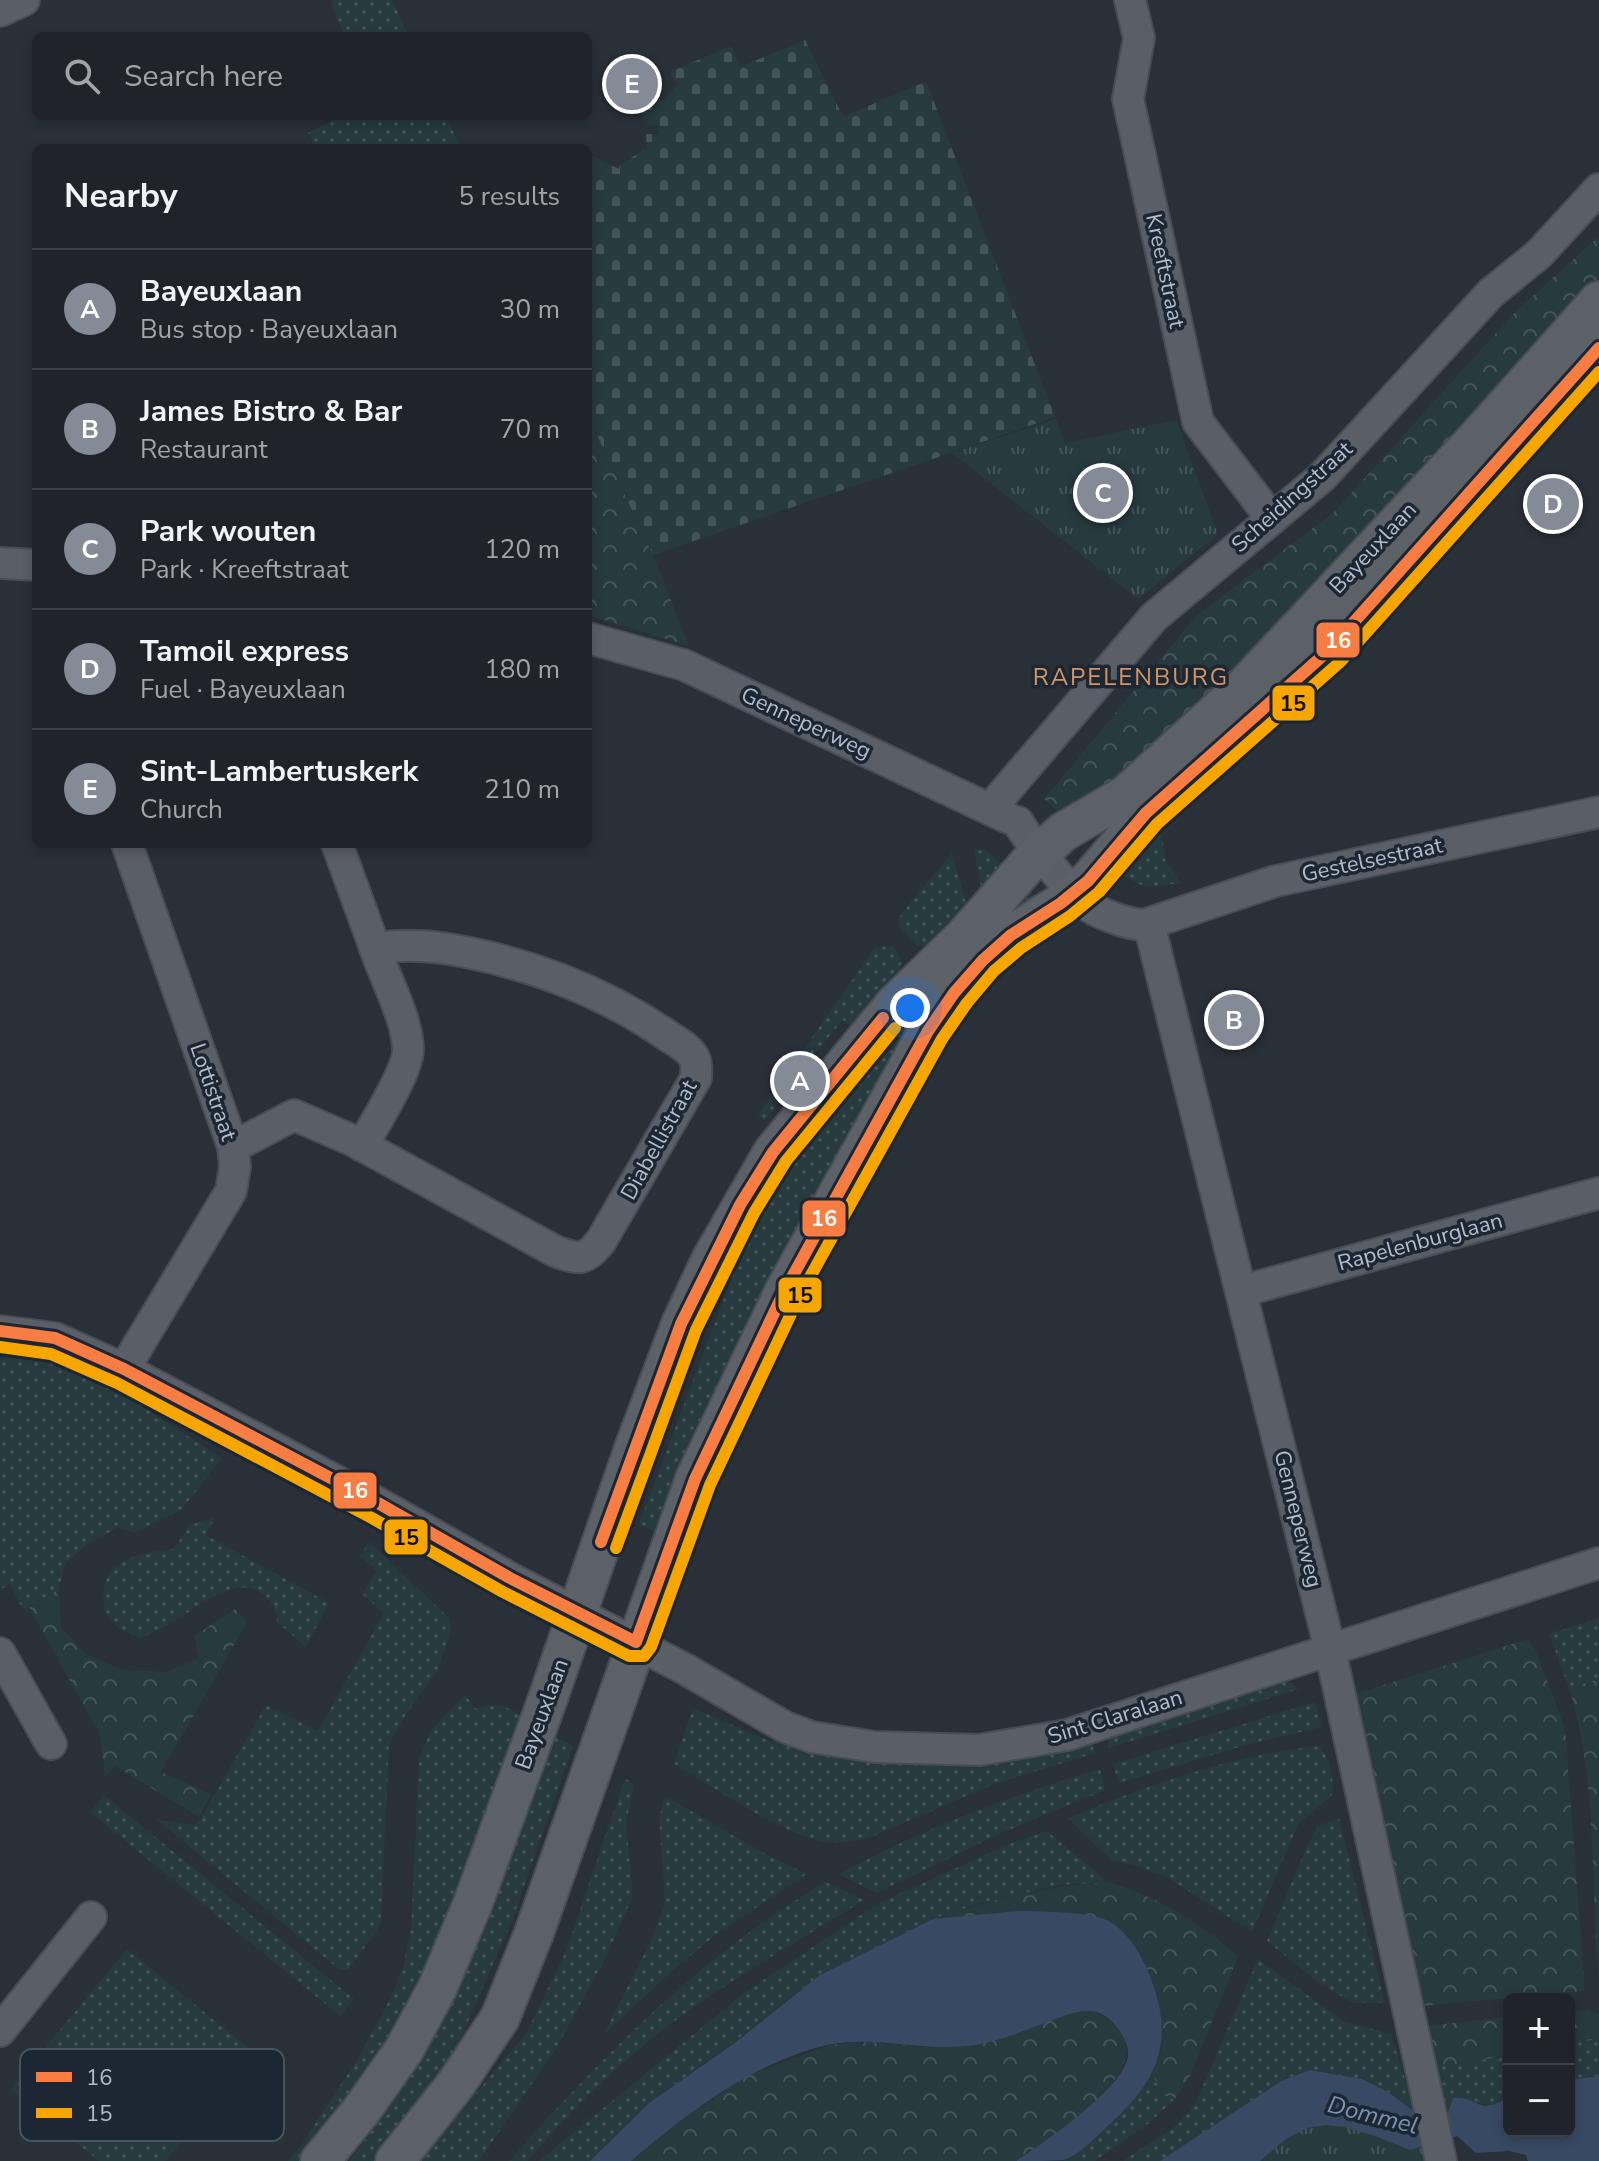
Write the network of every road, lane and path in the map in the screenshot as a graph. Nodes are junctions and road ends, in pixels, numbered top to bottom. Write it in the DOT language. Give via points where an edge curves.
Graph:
graph roads {
  1 [pos="24,0"];
  2 [pos="1130,0"];
  3 [pos="0,11"];
  4 [pos="1599,189"];
  5 [pos="1599,301"];
  6 [pos="1599,348"];
  7 [pos="1272,519"];
  8 [pos="0,563"];
  9 [pos="32,565"];
  10 [pos="592,639"];
  11 [pos="990,809"];
  12 [pos="1599,812"];
  13 [pos="1047,847"];
  14 [pos="128,848"];
  15 [pos="338,848"];
  16 [pos="1081,886"];
  17 [pos="1149,924"];
  18 [pos="375,948"];
  19 [pos="230,1139"];
  20 [pos="362,1146"];
  21 [pos="1599,1193"];
  22 [pos="1242,1291"];
  23 [pos="0,1331"];
  24 [pos="124,1369"];
  25 [pos="1599,1563"];
  26 [pos="576,1614"];
  27 [pos="636,1642"];
  28 [pos="1330,1649"];
  29 [pos="0,1653"];
  30 [pos="51,1744"];
  31 [pos="91,1917"];
  32 [pos="0,2031"];
  33 [pos="320,2161"];
  34 [pos="395,2161"];
  35 [pos="1441,2161"];
  1 -- 3 [label="street"];
  2 -- 7 [label="street, Kreeftstraat" via="1139,38 1128,99 1198,422"];
  4 -- 7 [label="street, Scheidingstraat" via="1539,254 1491,293 1322,477"];
  5 -- 13 [label="main road, Bayeuxlaan" via="1244,687 1126,795"];
  6 -- 16 [label="main road, Bayeuxlaan" via="1328,651 1146,813"];
  7 -- 11 [label="street, Scheidingstraat" via="1154,617"];
  8 -- 9 [label="street"];
  10 -- 11 [label="street, Genneperweg" via="684,665"];
  11 -- 13 [label="street, Genneperweg" via="1040,828"];
  12 -- 17 [label="street, Gestelsestraat" via="1276,881"];
  13 -- 16 [label="street, Genneperweg"];
  13 -- 26 [label="main road, Bayeuxlaan" via="894,1005 773,1152 740,1205 681,1324"];
  14 -- 19 [label="street, Lottistraat"];
  15 -- 18 [label="street"];
  16 -- 17 [label="street, Genneperweg" via="1088,907 1131,924"];
  16 -- 27 [label="main road, Bayeuxlaan" via="990,953 928,1031 779,1303 695,1479"];
  17 -- 22 [label="street, Genneperweg"];
  18 -- 20 [label="street" via="408,1052"];
  18 -- 20 [label="street, Diabellistraat" via="442,948 523,966 606,997 686,1048 696,1061 696,1078 590,1255 575,1258 555,1251"];
  19 -- 20 [label="street, Diabellistraat" via="294,1115"];
  19 -- 24 [label="street, Lottistraat" via="235,1167 231,1191"];
  21 -- 22 [label="street, Rapelenburglaan"];
  22 -- 28 [label="street, Genneperweg"];
  23 -- 24 [label="street, Sint Claralaan" via="55,1338"];
  24 -- 26 [label="street, Sint Claralaan" via="244,1446 378,1503"];
  25 -- 28 [label="street, Sint Claralaan"];
  26 -- 27 [label="street, Sint Claralaan"];
  26 -- 33 [label="main road, Bayeuxlaan" via="437,1989 404,2050"];
  27 -- 28 [label="street, Sint Claralaan" via="758,1713 812,1737 875,1747 979,1750 1067,1735"];
  27 -- 34 [label="main road, Bayeuxlaan" via="500,2018"];
  28 -- 35 [label="street, Genneperweg"];
  29 -- 30 [label="street"];
  31 -- 32 [label="street"];
}
